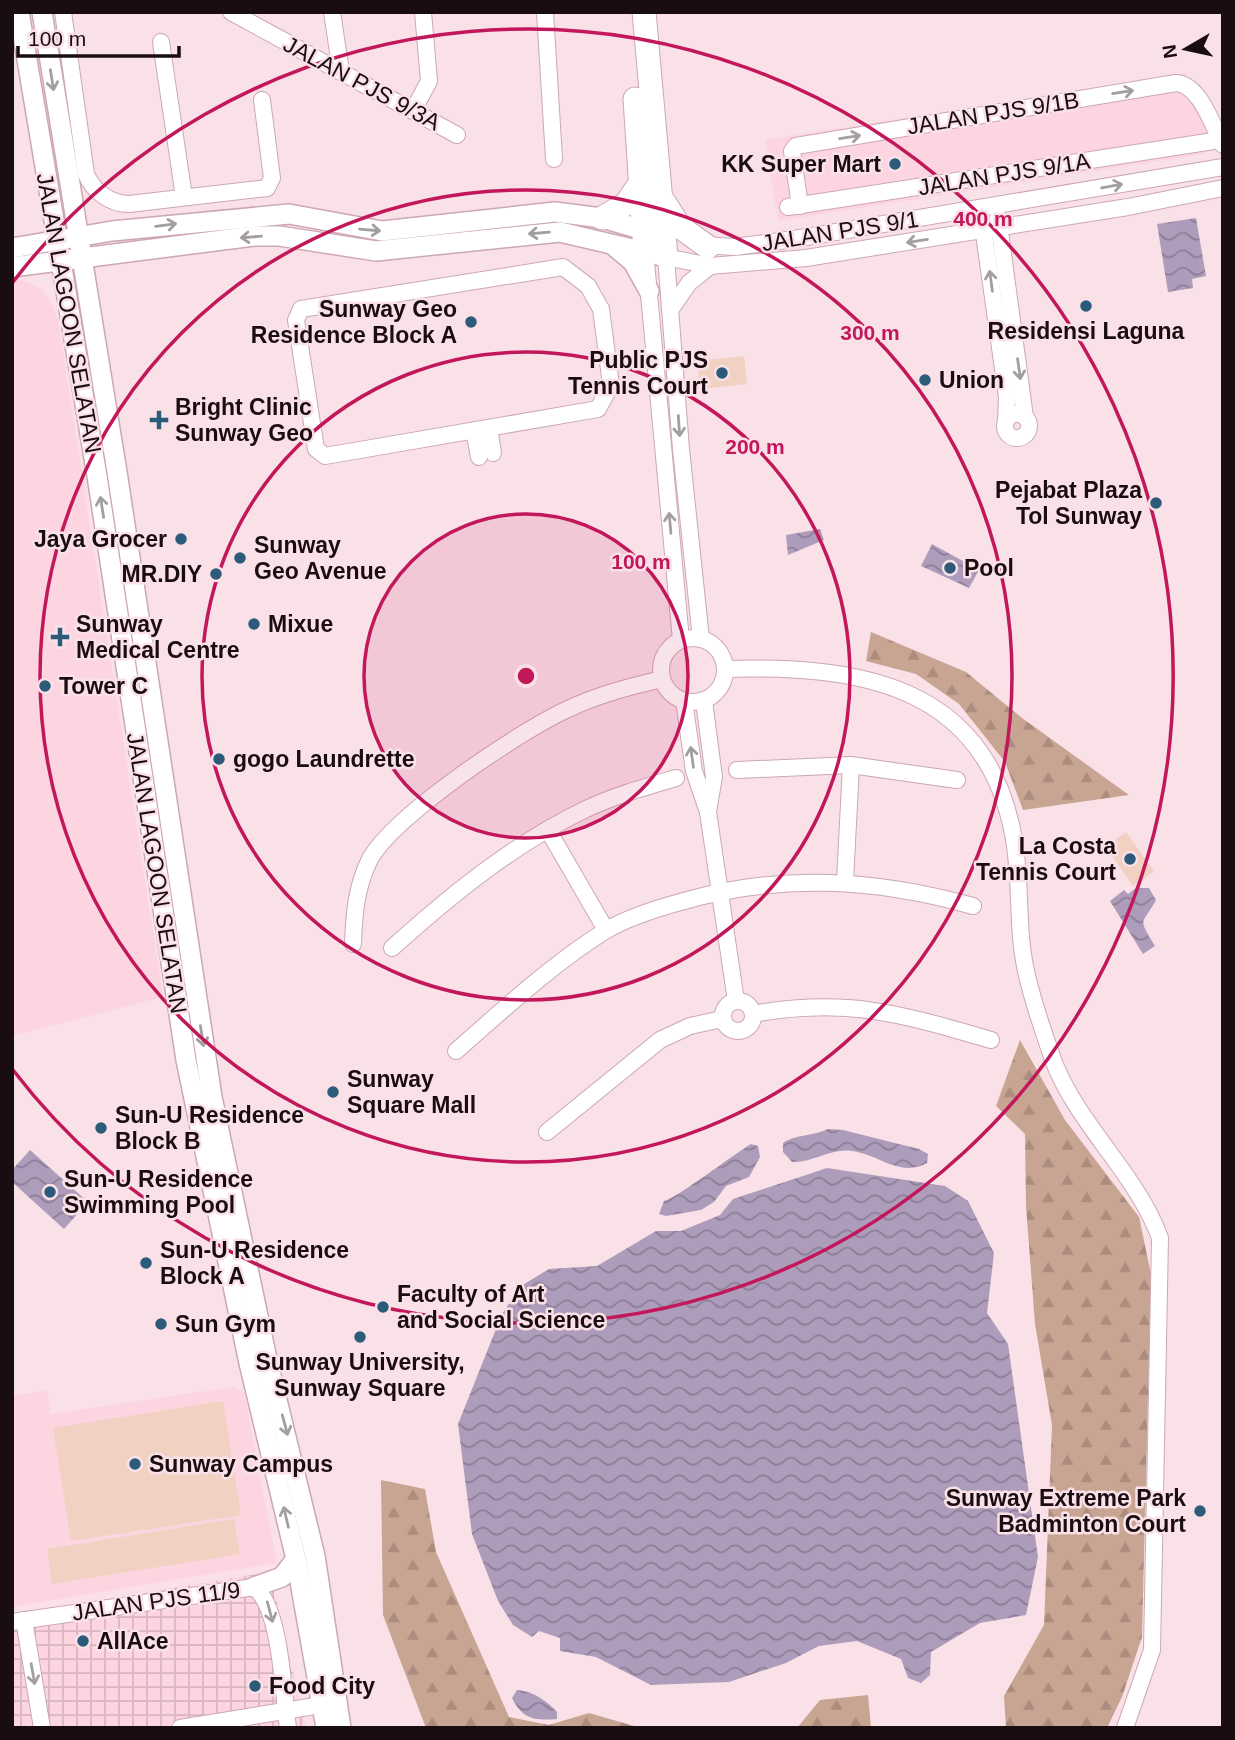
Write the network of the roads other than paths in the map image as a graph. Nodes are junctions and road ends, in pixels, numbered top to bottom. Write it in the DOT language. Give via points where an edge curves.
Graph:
graph roads {
  1 [pos="19,12"];
  2 [pos="42,12"];
  3 [pos="63,12"];
  4 [pos="331,12"];
  5 [pos="423,12"];
  6 [pos="545,12"];
  7 [pos="628,12"];
  8 [pos="644,12"];
  9 [pos="238,14"];
  10 [pos="160,42"];
  11 [pos="341,72"];
  12 [pos="262,100"];
  13 [pos="413,111"];
  14 [pos="457,135"];
  15 [pos="1222,143"];
  16 [pos="554,159"];
  17 [pos="1069,164"];
  18 [pos="1223,167"];
  19 [pos="641,182"];
  20 [pos="1223,188"];
  21 [pos="70,191"];
  22 [pos="1074,193"];
  23 [pos="661,196"];
  24 [pos="184,197"];
  25 [pos="49,201"];
  26 [pos="989,206"];
  27 [pos="794,207"];
  28 [pos="602,218"];
  29 [pos="992,229"];
  30 [pos="112,231"];
  31 [pos="78,236"];
  32 [pos="607,241"];
  33 [pos="655,243"];
  34 [pos="57,251"];
  35 [pos="122,252"];
  36 [pos="81,256"];
  37 [pos="18,257"];
  38 [pos="709,257"];
  39 [pos="649,291"];
  40 [pos="87,292"];
  41 [pos="65,296"];
  42 [pos="671,309"];
  43 [pos="481,429"];
  44 [pos="486,455"];
  45 [pos="701,639"];
  46 [pos="681,640"];
  47 [pos="725,669"];
  48 [pos="662,679"];
  49 [pos="684,701"];
  50 [pos="704,701"];
  51 [pos="851,765"];
  52 [pos="737,770"];
  53 [pos="676,778"];
  54 [pos="957,780"];
  55 [pos="708,812"];
  56 [pos="548,830"];
  57 [pos="845,881"];
  58 [pos="720,891"];
  59 [pos="972,906"];
  60 [pos="606,930"];
  61 [pos="353,944"];
  62 [pos="391,948"];
  63 [pos="736,1000"];
  64 [pos="753,1014"];
  65 [pos="722,1019"];
  66 [pos="991,1040"];
  67 [pos="456,1051"];
  68 [pos="547,1132"];
  69 [pos="258,1361"];
  70 [pos="296,1559"];
  71 [pos="254,1587"];
  72 [pos="18,1621"];
  73 [pos="330,1703"];
  74 [pos="285,1710"];
  75 [pos="42,1728"];
  76 [pos="180,1728"];
  77 [pos="288,1728"];
  78 [pos="326,1728"];
  79 [pos="341,1728"];
  80 [pos="1125,1728"];
  1 -- 25 [label="main road, JALAN LAGOON SELATAN"];
  2 -- 21 [label="main road, JALAN LAGOON SELATAN, one-way"];
  3 -- 24 [label="street" via="90,183 120,204"];
  4 -- 11 [label="street"];
  5 -- 13 [label="street" via="429,80"];
  6 -- 16 [label="street"];
  7 -- 19 [label="highway"];
  8 -- 23 [label="highway"];
  9 -- 11 [label="street, JALAN PJS 9/3A"];
  10 -- 24 [label="street"];
  11 -- 13 [label="street, JALAN PJS 9/3A"];
  12 -- 24 [label="street" via="271,184 261,190"];
  13 -- 14 [label="street, JALAN PJS 9/3A"];
  15 -- 17 [label="street, JALAN PJS 9/1A"];
  27 -- 15 [label="street, JALAN PJS 9/1B, one-way" via="792,151 796,146 1163,85 1183,83 1191,88"];
  17 -- 22 [label="street"];
  17 -- 27 [label="street, JALAN PJS 9/1A"];
  22 -- 18 [label="street, JALAN PJS 9/1, one-way"];
  19 -- 28 [label="highway" via="626,204"];
  19 -- 33 [label="highway"];
  20 -- 29 [label="street, JALAN PJS 9/1"];
  21 -- 30 [label="main road" via="81,209"];
  21 -- 31 [label="main road, JALAN LAGOON SELATAN"];
  22 -- 26 [label="street, JALAN PJS 9/1"];
  23 -- 33 [label="highway"];
  23 -- 38 [label="highway" via="680,227"];
  25 -- 34 [label="main road, JALAN LAGOON SELATAN"];
  25 -- 37 [label="main road" via="38,233"];
  26 -- 29 [label="street"];
  26 -- 38 [label="street, JALAN PJS 9/1" via="759,244"];
  30 -- 28 [label="main road, one-way" via="289,214 382,231 555,212"];
  28 -- 33 [label="main road"];
  29 -- 29 [label="street, one-way" via="1026,417 1014,414 1006,421"];
  29 -- 38 [label="street, JALAN PJS 9/1, one-way" via="806,258"];
  30 -- 31 [label="main road"];
  31 -- 34 [label="main road"];
  31 -- 36 [label="main road, JALAN LAGOON SELATAN"];
  32 -- 33 [label="main road"];
  32 -- 35 [label="main road, one-way" via="545,232 369,251 254,236"];
  32 -- 39 [label="main road" via="633,262"];
  33 -- 38 [label="street, JALAN PJS 9/1"];
  33 -- 39 [label="street"];
  33 -- 42 [label="street"];
  34 -- 36 [label="main road"];
  34 -- 37 [label="main road"];
  34 -- 41 [label="main road, JALAN LAGOON SELATAN"];
  35 -- 36 [label="main road"];
  35 -- 40 [label="main road" via="99,271"];
  36 -- 40 [label="main road, JALAN LAGOON SELATAN"];
  37 -- 41 [label="main road" via="49,273"];
  38 -- 42 [label="street"];
  46 -- 39 [label="street, one-way"];
  40 -- 69 [label="main road, JALAN LAGOON SELATAN, one-way" via="210,1085"];
  69 -- 41 [label="main road, JALAN LAGOON SELATAN, one-way" via="186,1060 103,513"];
  42 -- 45 [label="street, one-way"];
  43 -- 43 [label="street" via="325,456 316,449 296,320 301,309 563,267 588,286 601,309 611,385 598,409"];
  43 -- 44 [label="street"];
  45 -- 46 [label="street"];
  45 -- 47 [label="street" via="715,647"];
  46 -- 48 [label="street" via="666,652"];
  47 -- 50 [label="street" via="719,688"];
  47 -- 80 [label="street" via="760,668 872,680 915,695 950,718 976,743 1001,790 1014,835 1026,971 1053,1060 1092,1132 1150,1209 1160,1238 1152,1650"];
  48 -- 49 [label="street" via="670,693"];
  48 -- 61 [label="street" via="606,693 565,710 527,730 428,801 369,861 354,906"];
  49 -- 50 [label="street"];
  55 -- 49 [label="street, one-way" via="694,771"];
  50 -- 55 [label="street" via="714,777"];
  51 -- 52 [label="street"];
  51 -- 54 [label="street"];
  51 -- 57 [label="street"];
  53 -- 56 [label="street" via="585,809"];
  55 -- 58 [label="street"];
  56 -- 60 [label="street"];
  56 -- 62 [label="street" via="460,888"];
  57 -- 58 [label="street" via="774,882"];
  57 -- 59 [label="street" via="931,894"];
  58 -- 60 [label="street" via="661,907"];
  58 -- 63 [label="street"];
  60 -- 67 [label="street" via="527,988"];
  63 -- 64 [label="street" via="748,1004"];
  63 -- 65 [label="street" via="727,1005"];
  64 -- 65 [label="street" via="750,1025 741,1031 730,1029"];
  64 -- 66 [label="street" via="799,1006 848,1006 911,1016"];
  65 -- 68 [label="street" via="690,1026 660,1040"];
  70 -- 69 [label="main road, JALAN LAGOON SELATAN, one-way"];
  69 -- 73 [label="main road, JALAN LAGOON SELATAN, one-way" via="315,1556"];
  70 -- 71 [label="main road" via="282,1577"];
  70 -- 73 [label="main road, JALAN LAGOON SELATAN"];
  71 -- 72 [label="street, JALAN PJS 11/9"];
  71 -- 74 [label="street, JALAN PJS 11/9, one-way" via="270,1610"];
  72 -- 75 [label="street, one-way"];
  73 -- 74 [label="street"];
  73 -- 78 [label="main road, JALAN LAGOON SELATAN"];
  73 -- 79 [label="main road, JALAN LAGOON SELATAN"];
  74 -- 76 [label="street"];
  74 -- 77 [label="street, JALAN PJS 11/9"];
}
